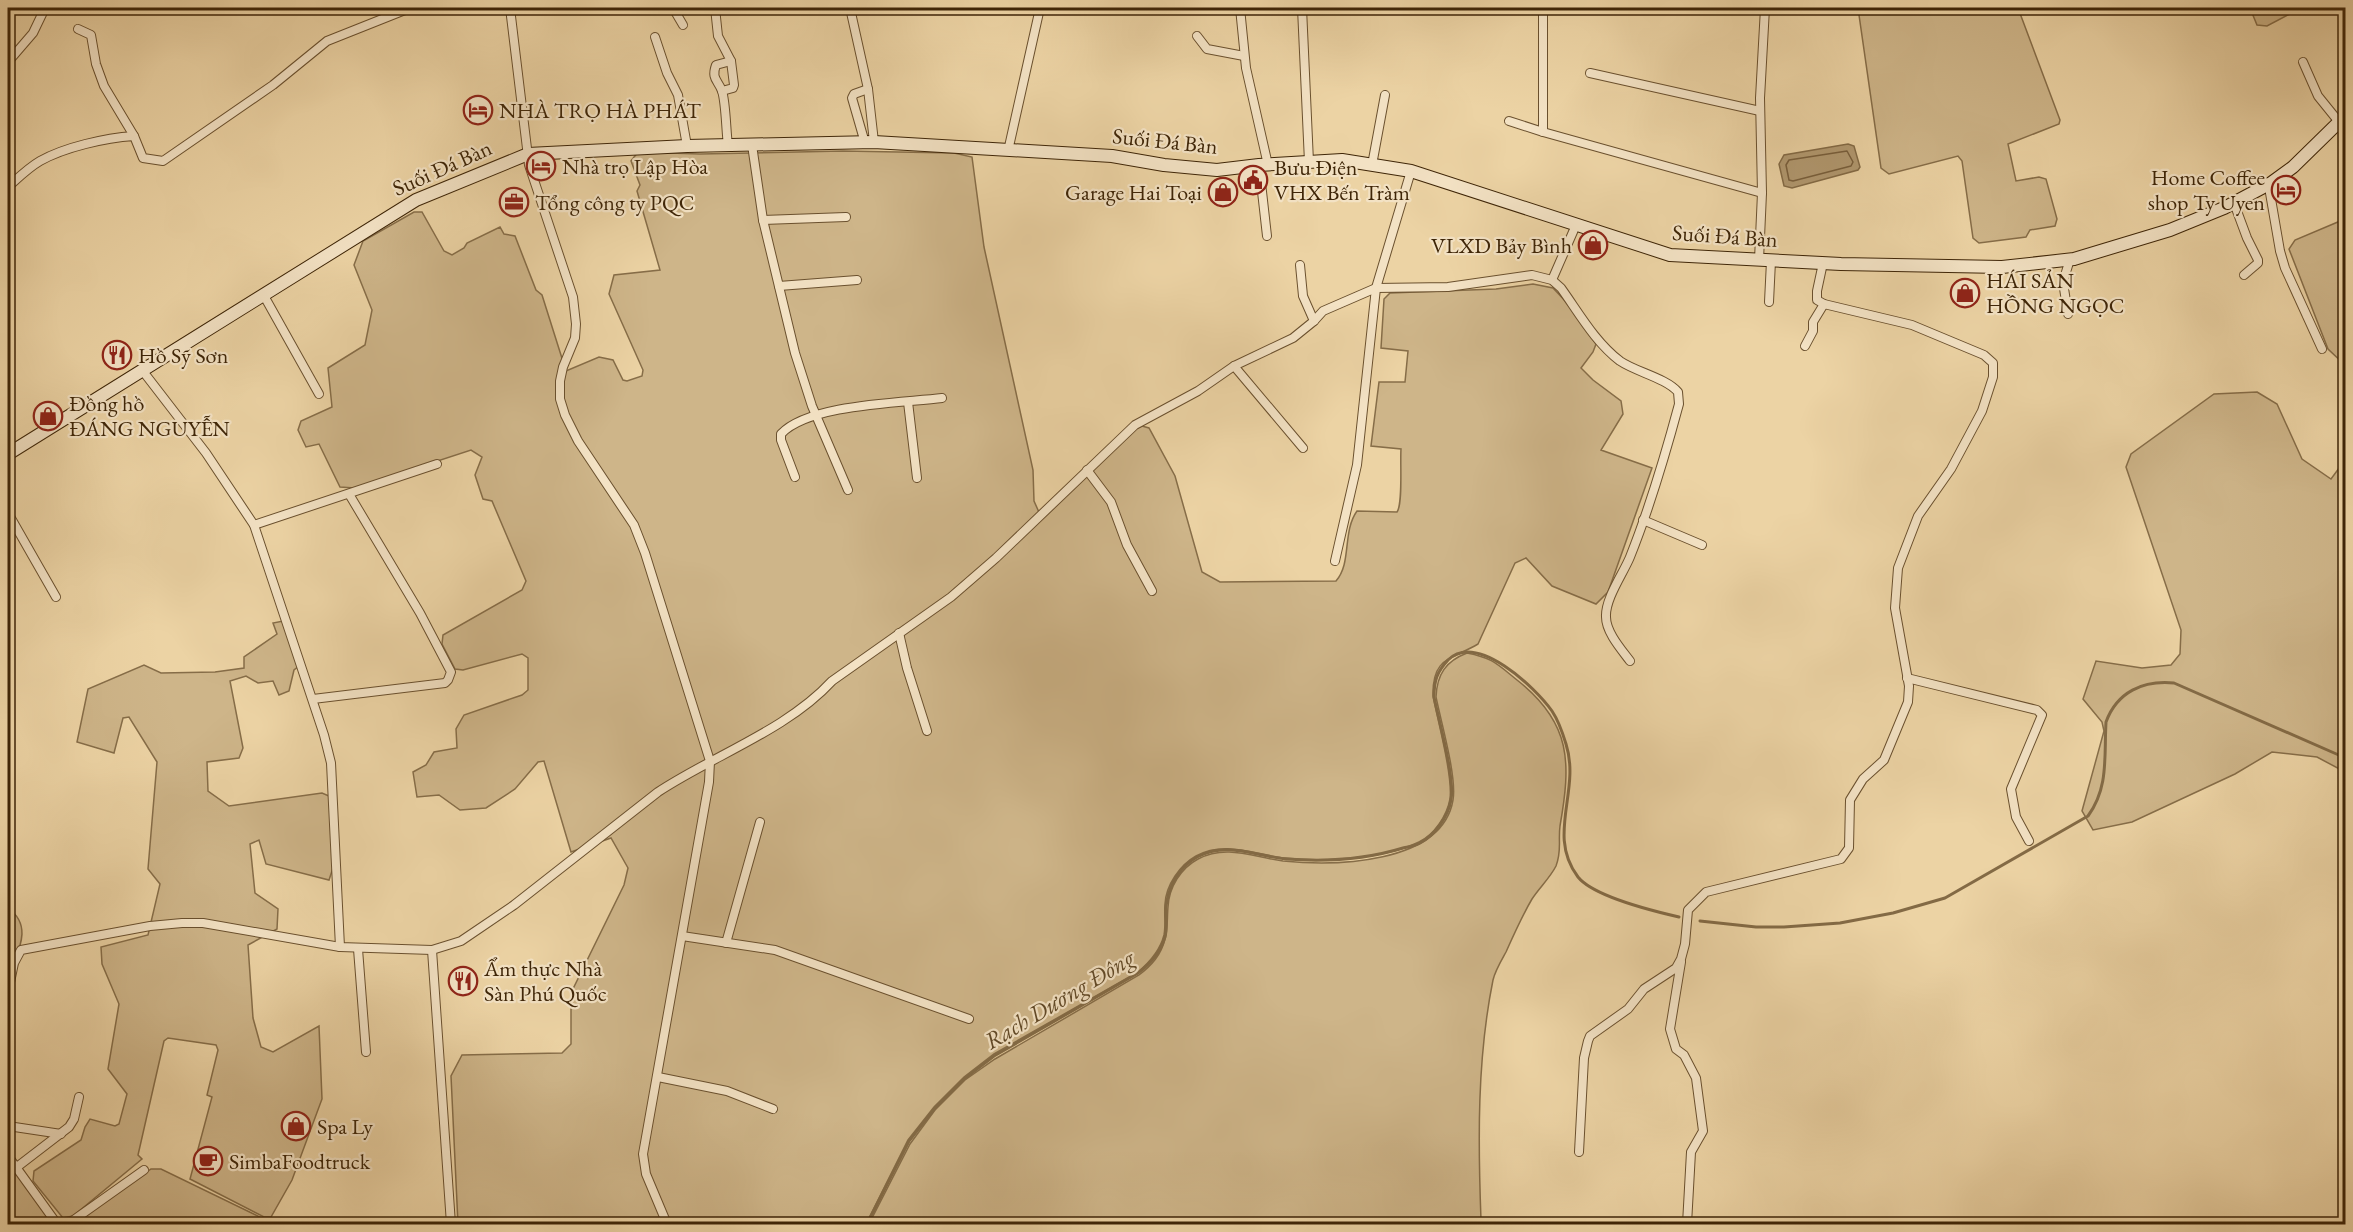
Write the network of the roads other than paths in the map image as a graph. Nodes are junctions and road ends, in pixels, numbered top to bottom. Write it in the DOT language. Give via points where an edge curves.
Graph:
graph roads {
  1 [pos="45,8"];
  2 [pos="410,8"];
  3 [pos="510,8"];
  4 [pos="672,8"];
  5 [pos="715,8"];
  6 [pos="850,8"];
  7 [pos="1040,8"];
  8 [pos="1240,8"];
  9 [pos="1302,8"];
  10 [pos="1543,8"];
  11 [pos="1765,8"];
  12 [pos="683,25"];
  13 [pos="78,29"];
  14 [pos="1197,36"];
  15 [pos="655,37"];
  16 [pos="1244,56"];
  17 [pos="731,61"];
  18 [pos="8,62"];
  19 [pos="2302,62"];
  20 [pos="1590,72"];
  21 [pos="868,89"];
  22 [pos="722,91"];
  23 [pos="1385,95"];
  24 [pos="1760,111"];
  25 [pos="2342,120"];
  26 [pos="1509,121"];
  27 [pos="1543,132"];
  28 [pos="134,136"];
  29 [pos="869,142"];
  30 [pos="728,145"];
  31 [pos="752,145"];
  32 [pos="687,146"];
  33 [pos="1008,151"];
  34 [pos="528,154"];
  35 [pos="1309,162"];
  36 [pos="1263,165"];
  37 [pos="1372,165"];
  38 [pos="1411,171"];
  39 [pos="2271,183"];
  40 [pos="8,187"];
  41 [pos="1762,193"];
  42 [pos="2234,203"];
  43 [pos="846,217"];
  44 [pos="763,220"];
  45 [pos="1576,225"];
  46 [pos="1267,236"];
  47 [pos="2070,259"];
  48 [pos="1765,260"];
  49 [pos="1823,263"];
  50 [pos="1300,265"];
  51 [pos="2244,275"];
  52 [pos="857,280"];
  53 [pos="1552,280"];
  54 [pos="779,286"];
  55 [pos="1376,288"];
  56 [pos="263,294"];
  57 [pos="1768,302"];
  58 [pos="1824,304"];
  59 [pos="2068,314"];
  60 [pos="1314,321"];
  61 [pos="1805,346"];
  62 [pos="2322,349"];
  63 [pos="1234,366"];
  64 [pos="142,370"];
  65 [pos="319,394"];
  66 [pos="942,398"];
  67 [pos="908,402"];
  68 [pos="816,416"];
  69 [pos="1304,448"];
  70 [pos="8,454"];
  71 [pos="437,464"];
  72 [pos="1087,470"];
  73 [pos="795,477"];
  74 [pos="918,478"];
  75 [pos="848,490"];
  76 [pos="350,494"];
  77 [pos="8,513"];
  78 [pos="1643,520"];
  79 [pos="254,525"];
  80 [pos="1702,545"];
  81 [pos="1335,561"];
  82 [pos="1152,591"];
  83 [pos="56,597"];
  84 [pos="899,633"];
  85 [pos="1630,661"];
  86 [pos="1907,678"];
  87 [pos="313,699"];
  88 [pos="927,731"];
  89 [pos="710,761"];
  90 [pos="760,822"];
  91 [pos="2029,842"];
  92 [pos="682,936"];
  93 [pos="726,943"];
  94 [pos="340,948"];
  95 [pos="358,949"];
  96 [pos="432,950"];
  97 [pos="1682,959"];
  98 [pos="8,993"];
  99 [pos="969,1019"];
  100 [pos="366,1052"];
  101 [pos="658,1077"];
  102 [pos="79,1097"];
  103 [pos="773,1109"];
  104 [pos="8,1126"];
  105 [pos="62,1134"];
  106 [pos="1579,1152"];
  107 [pos="8,1156"];
  108 [pos="17,1167"];
  109 [pos="144,1170"];
  110 [pos="57,1224"];
  111 [pos="68,1224"];
  112 [pos="451,1224"];
  113 [pos="667,1224"];
  114 [pos="1687,1224"];
  1 -- 18 [label="street" via="33,33"];
  2 -- 28 [label="street" via="327,41 273,85 163,161 143,158"];
  3 -- 34 [label="street"];
  4 -- 12 [label="street"];
  5 -- 17 [label="street" via="718,36"];
  6 -- 21 [label="street"];
  7 -- 33 [label="street"];
  8 -- 16 [label="street"];
  9 -- 35 [label="street"];
  10 -- 27 [label="street"];
  11 -- 24 [label="street"];
  13 -- 28 [label="street" via="92,35 104,86"];
  14 -- 16 [label="street" via="1208,49"];
  15 -- 32 [label="street" via="678,95"];
  16 -- 36 [label="street"];
  17 -- 22 [label="street" via="734,85"];
  17 -- 22 [label="street" via="715,68 715,82"];
  19 -- 25 [label="street" via="2319,96"];
  20 -- 24 [label="street"];
  21 -- 29 [label="street"];
  21 -- 29 [label="street" via="852,98"];
  22 -- 30 [label="street"];
  23 -- 37 [label="street"];
  24 -- 41 [label="street"];
  25 -- 39 [label="street, Suối Đá Bàn"];
  26 -- 27 [label="street"];
  27 -- 41 [label="street"];
  28 -- 40 [label="street" via="113,137 50,156"];
  29 -- 31 [label="street, Suối Đá Bàn"];
  29 -- 33 [label="street, Suối Đá Bàn"];
  30 -- 31 [label="street, Suối Đá Bàn"];
  30 -- 32 [label="street, Suối Đá Bàn"];
  31 -- 44 [label="street"];
  32 -- 34 [label="street, Suối Đá Bàn"];
  33 -- 36 [label="street, Suối Đá Bàn" via="1112,156 1216,170"];
  34 -- 56 [label="street, Suối Đá Bàn" via="416,200"];
  34 -- 89 [label="street" via="573,297 575,338 560,381 562,407 578,441 634,525"];
  35 -- 36 [label="street, Suối Đá Bàn"];
  35 -- 37 [label="street, Suối Đá Bàn" via="1342,160"];
  36 -- 46 [label="street"];
  37 -- 38 [label="street, Suối Đá Bàn"];
  38 -- 45 [label="street, Suối Đá Bàn"];
  38 -- 55 [label="street"];
  39 -- 42 [label="street, Suối Đá Bàn"];
  39 -- 62 [label="street" via="2280,251"];
  41 -- 48 [label="street"];
  42 -- 47 [label="street, Suối Đá Bàn" via="2170,230"];
  42 -- 51 [label="street" via="2258,260"];
  43 -- 44 [label="street"];
  44 -- 54 [label="street"];
  45 -- 48 [label="street, Suối Đá Bàn" via="1670,255"];
  45 -- 53 [label="street"];
  47 -- 49 [label="street, Suối Đá Bàn" via="2002,267"];
  47 -- 59 [label="street" via="2063,282"];
  48 -- 49 [label="street, Suối Đá Bàn"];
  48 -- 57 [label="street"];
  49 -- 58 [label="street" via="1817,300"];
  50 -- 60 [label="street" via="1304,296"];
  52 -- 54 [label="street"];
  53 -- 55 [label="street" via="1532,275 1448,287"];
  53 -- 78 [label="street" via="1609,352 1678,393 1679,404 1661,472"];
  54 -- 68 [label="street"];
  55 -- 60 [label="street" via="1323,311"];
  55 -- 81 [label="street" via="1356,465"];
  56 -- 64 [label="street, Suối Đá Bàn"];
  56 -- 65 [label="street"];
  58 -- 61 [label="street"];
  58 -- 86 [label="street" via="1912,326 1984,355 1993,363 1982,411 1951,469 1918,516 1898,567 1895,608"];
  60 -- 63 [label="street" via="1293,338"];
  63 -- 69 [label="street"];
  63 -- 72 [label="street" via="1198,391 1135,425"];
  64 -- 70 [label="street, Suối Đá Bàn"];
  64 -- 79 [label="street" via="206,453"];
  66 -- 67 [label="street"];
  67 -- 68 [label="street" via="841,409"];
  67 -- 74 [label="street"];
  68 -- 73 [label="street" via="781,434"];
  68 -- 75 [label="street"];
  71 -- 76 [label="street"];
  72 -- 82 [label="street" via="1112,502 1127,545"];
  72 -- 84 [label="street" via="996,558 951,597"];
  76 -- 79 [label="street"];
  76 -- 87 [label="street" via="451,672 446,682"];
  77 -- 83 [label="street"];
  78 -- 80 [label="street"];
  78 -- 85 [label="street" via="1606,617"];
  79 -- 87 [label="street"];
  84 -- 88 [label="street"];
  84 -- 89 [label="street" via="832,681 797,713"];
  86 -- 91 [label="street" via="2037,710 2042,715 2011,789 2016,817"];
  86 -- 97 [label="street" via="1908,702 1884,760 1863,779 1850,800 1849,848 1841,859 1706,892 1688,909"];
  87 -- 94 [label="street" via="331,763"];
  89 -- 92 [label="street"];
  89 -- 96 [label="street" via="658,792 484,926 460,941"];
  90 -- 93 [label="street"];
  92 -- 93 [label="street"];
  92 -- 101 [label="street"];
  93 -- 99 [label="street" via="775,950"];
  94 -- 95 [label="street"];
  94 -- 98 [label="street" via="203,924 165,924 21,950"];
  95 -- 96 [label="street"];
  95 -- 100 [label="street"];
  96 -- 112 [label="street"];
  97 -- 106 [label="street" via="1676,968 1644,989 1628,1009 1590,1036 1584,1058"];
  97 -- 114 [label="street" via="1670,1029 1676,1049 1684,1055 1696,1078 1703,1131 1691,1152"];
  101 -- 103 [label="street" via="727,1091"];
  101 -- 113 [label="street" via="644,1162"];
  102 -- 105 [label="street" via="74,1119"];
  104 -- 105 [label="street"];
  105 -- 108 [label="street"];
  107 -- 108 [label="street"];
  108 -- 110 [label="street"];
  109 -- 111 [label="street"];
}
